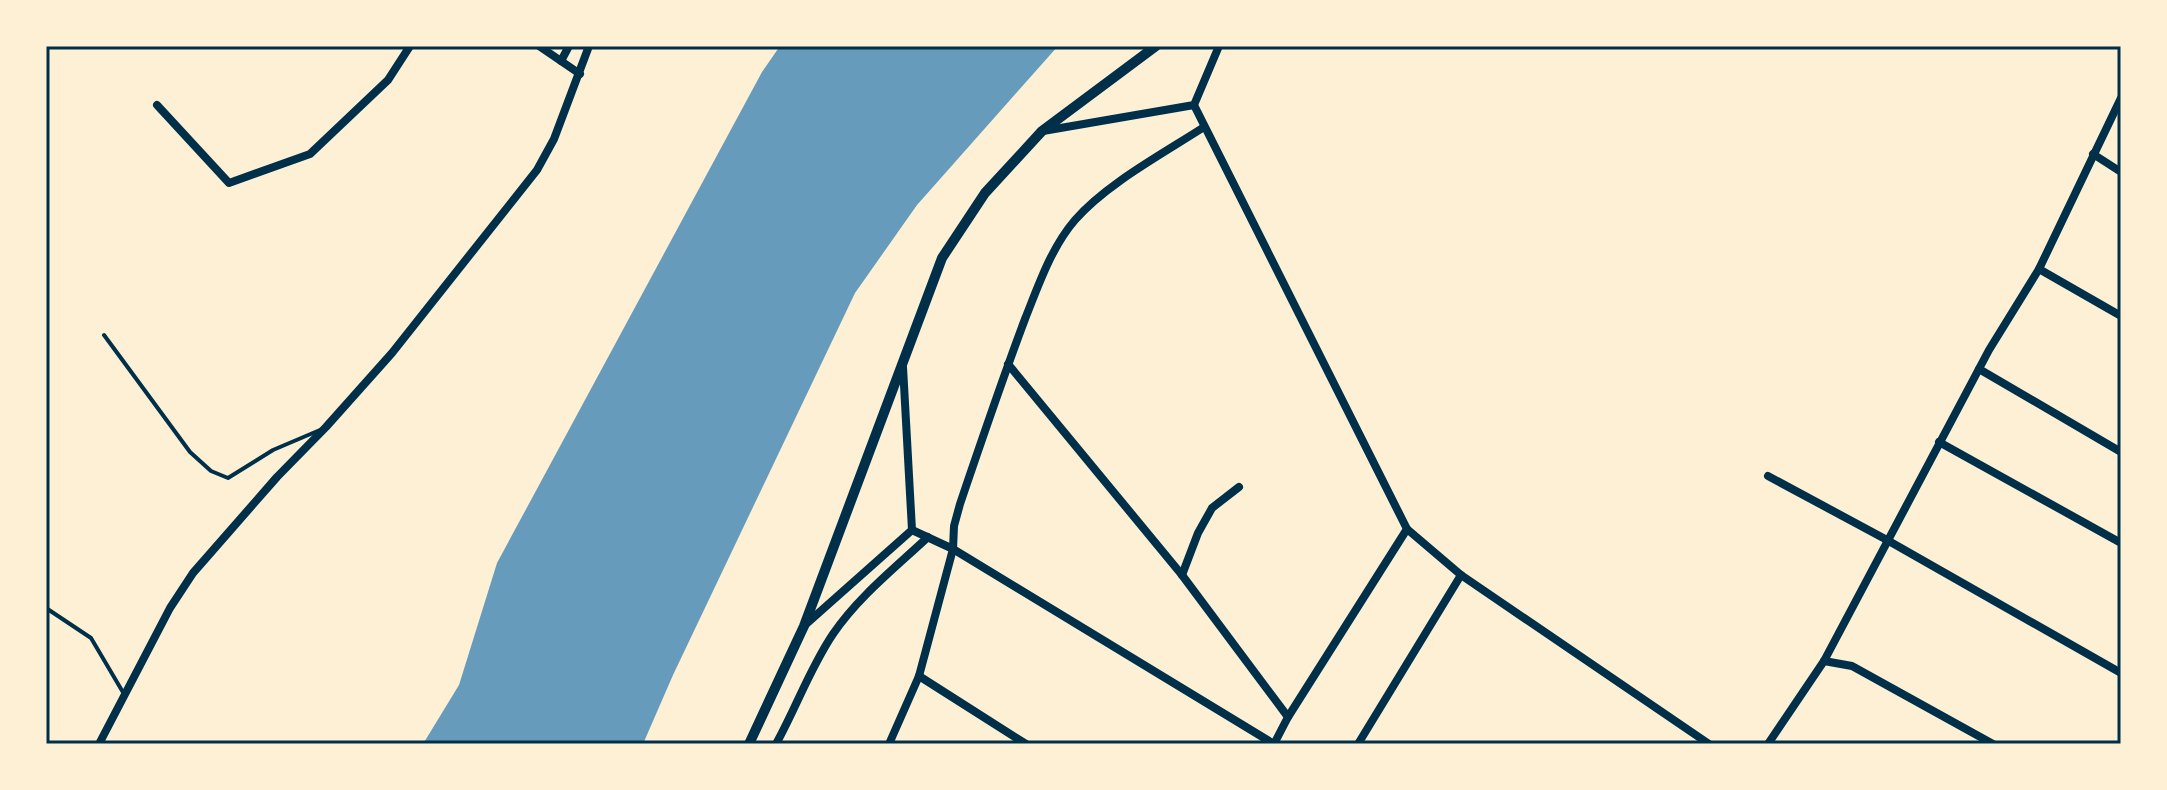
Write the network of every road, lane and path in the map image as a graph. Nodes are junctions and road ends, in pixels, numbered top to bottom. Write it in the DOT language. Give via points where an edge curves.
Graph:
graph roads {
  1 [pos="410,46"];
  2 [pos="539,46"];
  3 [pos="569,46"];
  4 [pos="589,46"];
  5 [pos="1156,46"];
  6 [pos="1219,46"];
  7 [pos="561,61"];
  8 [pos="580,74"];
  9 [pos="2121,98"];
  10 [pos="157,105"];
  11 [pos="1194,105"];
  12 [pos="1204,127"];
  13 [pos="1042,131"];
  14 [pos="2093,154"];
  15 [pos="2121,172"];
  16 [pos="2039,269"];
  17 [pos="2121,316"];
  18 [pos="104,335"];
  19 [pos="903,361"];
  20 [pos="1008,364"];
  21 [pos="1979,369"];
  22 [pos="326,427"];
  23 [pos="1939,442"];
  24 [pos="2121,452"];
  25 [pos="1768,476"];
  26 [pos="1239,487"];
  27 [pos="1407,529"];
  28 [pos="912,530"];
  29 [pos="928,537"];
  30 [pos="1887,540"];
  31 [pos="2121,543"];
  32 [pos="953,549"];
  33 [pos="1182,575"];
  34 [pos="1461,575"];
  35 [pos="46,608"];
  36 [pos="804,626"];
  37 [pos="1824,661"];
  38 [pos="2121,673"];
  39 [pos="919,676"];
  40 [pos="124,694"];
  41 [pos="1288,717"];
  42 [pos="99,744"];
  43 [pos="749,744"];
  44 [pos="776,744"];
  45 [pos="889,744"];
  46 [pos="1026,744"];
  47 [pos="1274,744"];
  48 [pos="1358,744"];
  49 [pos="1709,744"];
  50 [pos="1768,744"];
  51 [pos="1993,744"];
  1 -- 10 [label="street" via="388,80 310,154 229,183"];
  2 -- 7 [label="street"];
  3 -- 7 [label="street"];
  4 -- 8 [label="street"];
  5 -- 13 [label="street"];
  6 -- 11 [label="street"];
  7 -- 8 [label="street"];
  8 -- 22 [label="street" via="537,170 392,353"];
  9 -- 14 [label="street"];
  11 -- 12 [label="street"];
  11 -- 13 [label="street"];
  12 -- 20 [label="street" via="1138,169 1074,221 1047,262"];
  12 -- 27 [label="street"];
  13 -- 19 [label="street" via="985,193 942,258"];
  14 -- 15 [label="street"];
  14 -- 16 [label="street"];
  16 -- 17 [label="street"];
  16 -- 21 [label="street"];
  18 -- 22 [label="lane" via="190,452 211,471 228,478 273,450"];
  19 -- 28 [label="street"];
  19 -- 36 [label="street"];
  20 -- 32 [label="street" via="960,504"];
  20 -- 33 [label="street"];
  21 -- 23 [label="street"];
  21 -- 24 [label="street"];
  22 -- 40 [label="street" via="193,573"];
  23 -- 30 [label="street"];
  23 -- 31 [label="street"];
  25 -- 30 [label="street"];
  26 -- 33 [label="street" via="1212,508"];
  27 -- 34 [label="street"];
  27 -- 41 [label="street"];
  28 -- 29 [label="street"];
  28 -- 36 [label="street"];
  29 -- 32 [label="street"];
  29 -- 44 [label="street" via="834,633"];
  30 -- 37 [label="street"];
  30 -- 38 [label="street"];
  32 -- 39 [label="street"];
  32 -- 47 [label="street"];
  33 -- 41 [label="street"];
  34 -- 48 [label="street"];
  34 -- 49 [label="street"];
  35 -- 40 [label="lane" via="91,638"];
  36 -- 43 [label="street"];
  37 -- 50 [label="street"];
  37 -- 51 [label="street" via="1852,666"];
  39 -- 45 [label="street"];
  39 -- 46 [label="street"];
  40 -- 42 [label="street"];
  41 -- 47 [label="street"];
}
